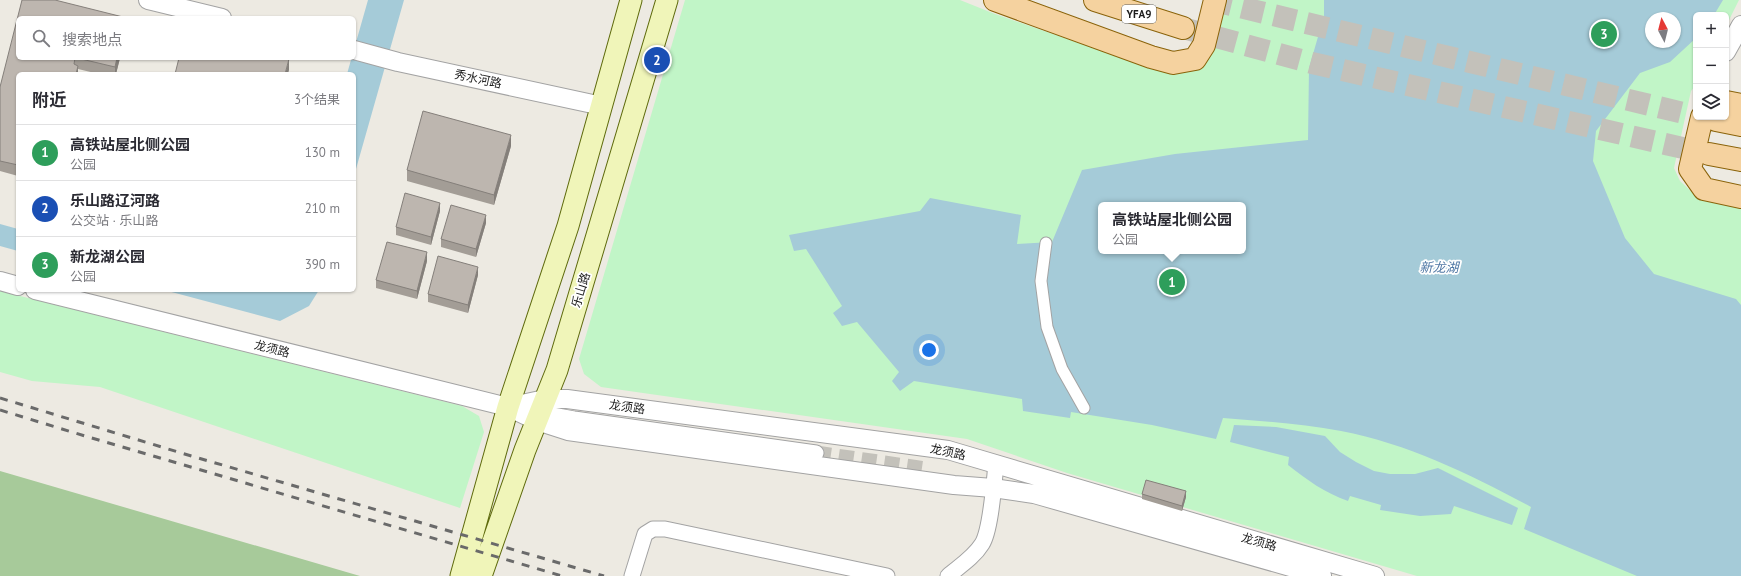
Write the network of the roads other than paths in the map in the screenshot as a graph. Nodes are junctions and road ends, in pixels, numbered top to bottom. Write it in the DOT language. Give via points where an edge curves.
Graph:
graph roads {
  1 [pos="148,0"];
  2 [pos="631,0"];
  3 [pos="668,0"];
  4 [pos="995,0"];
  5 [pos="1095,0"];
  6 [pos="1216,0"];
  7 [pos="214,16"];
  8 [pos="1741,25"];
  9 [pos="1183,28"];
  10 [pos="1728,48"];
  11 [pos="356,51"];
  12 [pos="1741,105"];
  13 [pos="602,106"];
  14 [pos="1729,109"];
  15 [pos="1712,120"];
  16 [pos="1729,120"];
  17 [pos="1741,126"];
  18 [pos="1709,154"];
  19 [pos="1741,160"];
  20 [pos="1741,196"];
  21 [pos="1046,243"];
  22 [pos="0,281"];
  23 [pos="16,285"];
  24 [pos="43,292"];
  25 [pos="508,406"];
  26 [pos="1084,408"];
  27 [pos="541,411"];
  28 [pos="816,453"];
  29 [pos="996,464"];
  30 [pos="993,488"];
  31 [pos="505,508"];
  32 [pos="461,576"];
  33 [pos="481,576"];
  34 [pos="490,576"];
  35 [pos="632,576"];
  36 [pos="887,576"];
  37 [pos="948,576"];
  38 [pos="1322,576"];
  39 [pos="1375,576"];
  1 -- 7 [label="street"];
  2 -- 13 [label="main road"];
  3 -- 27 [label="main road, 乐山路" via="557,370"];
  4 -- 6 [label="main road" via="1172,63 1195,59 1204,45"];
  5 -- 9 [label="main road, YFA9"];
  8 -- 10 [label="street"];
  11 -- 13 [label="street, 秀水河路"];
  12 -- 14 [label="main road"];
  13 -- 25 [label="main road" via="568,226"];
  15 -- 20 [label="main road" via="1690,169 1704,189"];
  16 -- 17 [label="main road"];
  18 -- 19 [label="main road"];
  21 -- 26 [label="street" via="1041,281 1047,327 1062,369"];
  22 -- 23 [label="street"];
  24 -- 25 [label="street, 龙须路"];
  25 -- 27 [label="street, 龙须路"];
  25 -- 27 [label="street, 龙须路"];
  25 -- 32 [label="main road"];
  27 -- 28 [label="street" via="574,419"];
  27 -- 29 [label="street, 龙须路" via="567,399 948,450"];
  27 -- 30 [label="street, 龙须路" via="568,430 954,485"];
  27 -- 31 [label="main road, 乐山路"];
  29 -- 30 [label="street"];
  29 -- 39 [label="street, 龙须路"];
  30 -- 37 [label="street" via="989,522 983,543"];
  30 -- 38 [label="street, 龙须路" via="1034,494"];
  31 -- 33 [label="main road, 乐山路"];
  31 -- 34 [label="main road"];
  35 -- 36 [label="street" via="645,534 653,529 666,529"];
}
